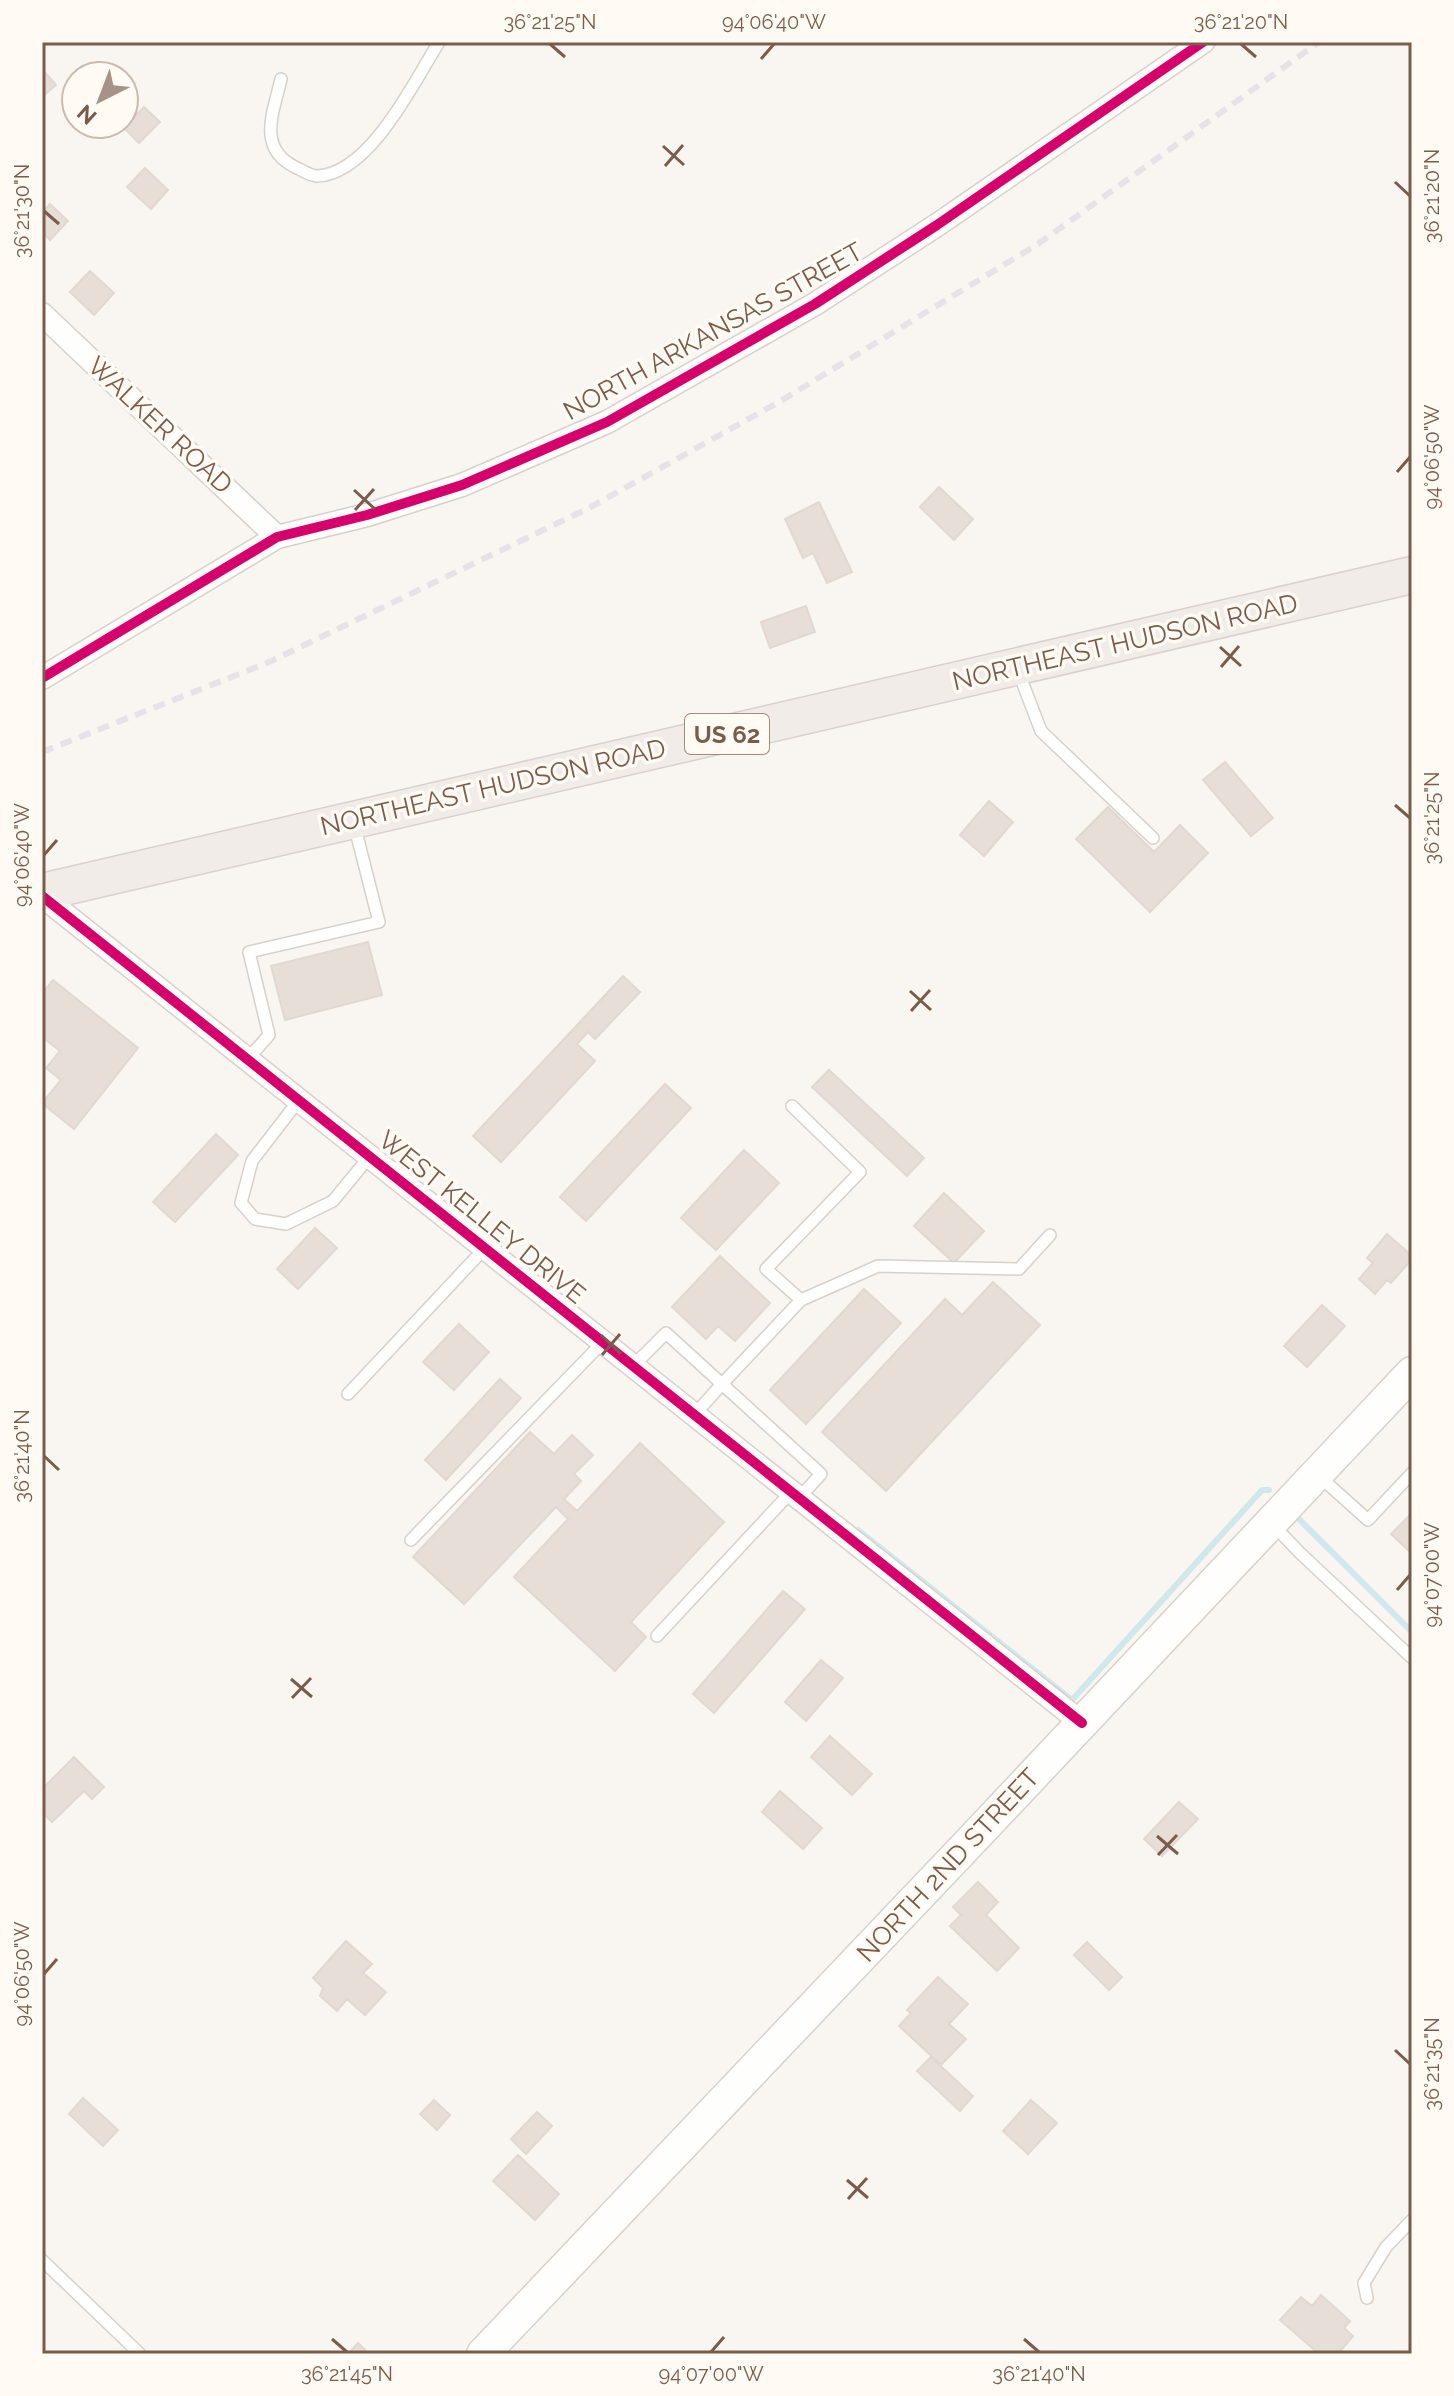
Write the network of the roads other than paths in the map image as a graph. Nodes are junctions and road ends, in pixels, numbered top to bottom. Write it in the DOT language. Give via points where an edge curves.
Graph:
graph roads {
  1 [pos="439,42"];
  2 [pos="1203,42"];
  3 [pos="281,79"];
  4 [pos="42,314"];
  5 [pos="277,537"];
  6 [pos="1412,575"];
  7 [pos="1016,667"];
  8 [pos="42,678"];
  9 [pos="352,820"];
  10 [pos="1153,838"];
  11 [pos="42,894"];
  12 [pos="248,1059"];
  13 [pos="299,1100"];
  14 [pos="792,1106"];
  15 [pos="370,1156"];
  16 [pos="1050,1235"];
  17 [pos="485,1248"];
  18 [pos="801,1300"];
  19 [pos="603,1342"];
  20 [pos="633,1366"];
  21 [pos="722,1384"];
  22 [pos="1407,1389"];
  23 [pos="348,1394"];
  24 [pos="694,1415"];
  25 [pos="1412,1473"];
  26 [pos="1317,1474"];
  27 [pos="795,1495"];
  28 [pos="1271,1522"];
  29 [pos="411,1540"];
  30 [pos="657,1636"];
  31 [pos="1412,1658"];
  32 [pos="1082,1723"];
  33 [pos="1412,2220"];
  34 [pos="42,2260"];
  35 [pos="1367,2298"];
  36 [pos="140,2354"];
  37 [pos="483,2354"];
  1 -- 3 [label="lane" via="365,152 338,172 315,176 289,164 273,148 269,134"];
  2 -- 5 [label="street, NORTH ARKANSAS STREET" via="815,304 607,422 462,485"];
  4 -- 5 [label="street, WALKER ROAD"];
  5 -- 8 [label="street, NORTH ARKANSAS STREET"];
  6 -- 7 [label="highway, NORTHEAST HUDSON ROAD / US 62"];
  7 -- 9 [label="highway, NORTHEAST HUDSON ROAD / US 62"];
  7 -- 10 [label="lane" via="1041,731"];
  9 -- 11 [label="highway, NORTHEAST HUDSON ROAD / US 62"];
  9 -- 12 [label="lane" via="379,922 249,952 269,1035"];
  11 -- 12 [label="street, WEST KELLEY DRIVE"];
  12 -- 13 [label="street, WEST KELLEY DRIVE"];
  13 -- 15 [label="street, WEST KELLEY DRIVE"];
  13 -- 15 [label="lane" via="252,1161 241,1203 255,1219 286,1224 333,1201"];
  14 -- 18 [label="lane" via="860,1172 766,1269"];
  15 -- 17 [label="street, WEST KELLEY DRIVE"];
  16 -- 18 [label="lane" via="1019,1269 878,1266"];
  17 -- 19 [label="street, WEST KELLEY DRIVE"];
  17 -- 23 [label="lane"];
  18 -- 21 [label="lane"];
  19 -- 20 [label="street, WEST KELLEY DRIVE"];
  19 -- 29 [label="lane"];
  20 -- 21 [label="lane" via="666,1333"];
  20 -- 24 [label="street, WEST KELLEY DRIVE"];
  21 -- 24 [label="lane"];
  21 -- 27 [label="lane" via="821,1474"];
  22 -- 26 [label="main road, NORTH 2ND STREET"];
  24 -- 27 [label="street, WEST KELLEY DRIVE"];
  25 -- 26 [label="lane" via="1368,1520"];
  26 -- 28 [label="main road, NORTH 2ND STREET"];
  27 -- 30 [label="lane"];
  27 -- 32 [label="street, WEST KELLEY DRIVE"];
  28 -- 31 [label="lane"];
  28 -- 32 [label="main road, NORTH 2ND STREET"];
  32 -- 37 [label="main road, NORTH 2ND STREET"];
  33 -- 35 [label="lane" via="1386,2247 1364,2283"];
  34 -- 36 [label="lane"];
}
